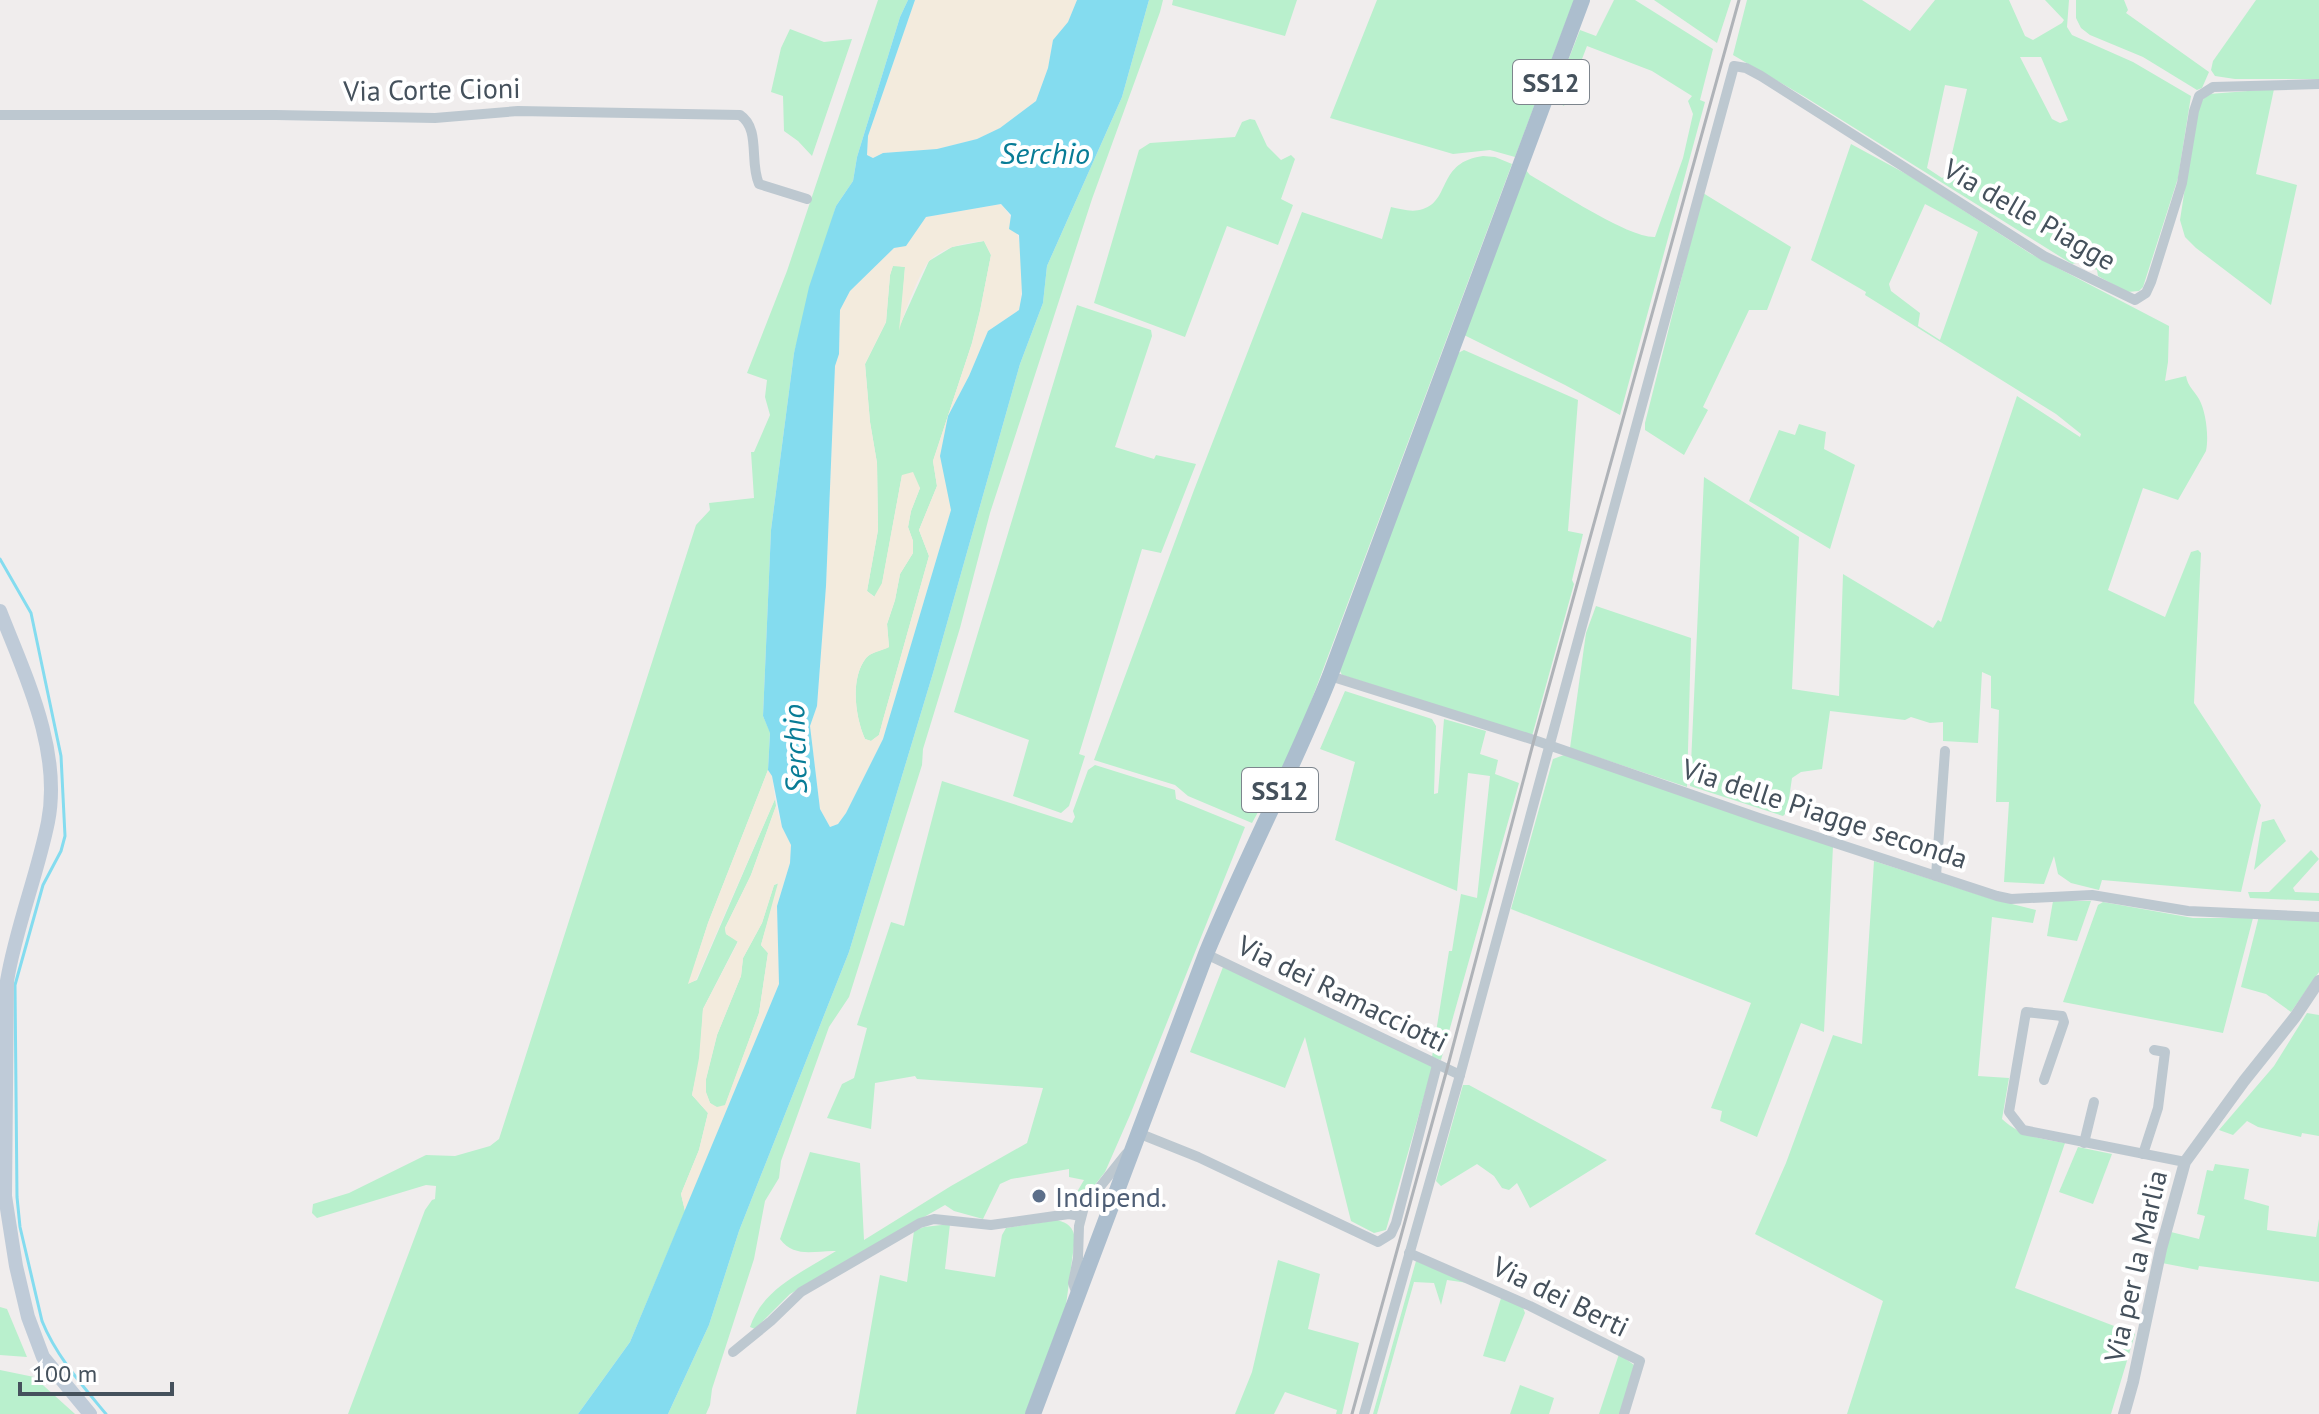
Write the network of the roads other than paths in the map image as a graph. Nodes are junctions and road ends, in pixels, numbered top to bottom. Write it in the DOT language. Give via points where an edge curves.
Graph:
graph roads {
  1 [pos="1582,0"];
  2 [pos="2319,84"];
  3 [pos="0,115"];
  4 [pos="807,199"];
  5 [pos="0,611"];
  6 [pos="1330,676"];
  7 [pos="1548,745"];
  8 [pos="1945,751"];
  9 [pos="1936,876"];
  10 [pos="2319,917"];
  11 [pos="1206,954"];
  12 [pos="2319,981"];
  13 [pos="2154,1050"];
  14 [pos="1437,1065"];
  15 [pos="1460,1075"];
  16 [pos="2044,1080"];
  17 [pos="2094,1102"];
  18 [pos="2,1121"];
  19 [pos="1136,1138"];
  20 [pos="2084,1143"];
  21 [pos="2143,1154"];
  22 [pos="2185,1162"];
  23 [pos="1081,1216"];
  24 [pos="1409,1253"];
  25 [pos="1078,1297"];
  26 [pos="733,1352"];
  27 [pos="90,1414"];
  28 [pos="1033,1414"];
  29 [pos="1364,1414"];
  30 [pos="1624,1414"];
  31 [pos="2124,1414"];
  1 -- 6 [label="main road, SS12"];
  2 -- 7 [label="street, Via delle Piagge" via="2213,87 2199,96 2174,209 2151,282 2135,300 2044,256 1761,76 1734,66"];
  3 -- 4 [label="street, Via Corte Cioni" via="740,115 751,129 759,184"];
  5 -- 18 [label="main road" via="39,716 50,784 48,822 7,981"];
  6 -- 7 [label="street, Via delle Piagge seconda"];
  6 -- 11 [label="main road, SS12"];
  7 -- 9 [label="street, Via delle Piagge seconda"];
  7 -- 15 [label="street"];
  8 -- 9 [label="street"];
  9 -- 10 [label="street, Via delle Piagge seconda" via="2011,899 2092,895 2188,911"];
  11 -- 14 [label="street, Via dei Ramacciotti"];
  11 -- 19 [label="main road, SS12"];
  12 -- 22 [label="street, Via per la Marlia"];
  13 -- 21 [label="street" via="2165,1052 2158,1108"];
  14 -- 15 [label="street, Via dei Ramacciotti"];
  14 -- 19 [label="street" via="1396,1223 1378,1242 1198,1157"];
  15 -- 24 [label="street"];
  16 -- 20 [label="street" via="2064,1022 2062,1016 2029,1011 2010,1116 2027,1132"];
  17 -- 20 [label="street"];
  18 -- 27 [label="main road" via="7,1214 28,1317 43,1357"];
  19 -- 23 [label="street"];
  19 -- 25 [label="main road, SS12"];
  20 -- 21 [label="street"];
  21 -- 22 [label="street"];
  22 -- 31 [label="street, Via per la Marlia"];
  23 -- 25 [label="street" via="1073,1283"];
  23 -- 26 [label="street" via="991,1225 934,1219 920,1223 801,1292"];
  24 -- 29 [label="street"];
  24 -- 30 [label="street, Via dei Berti" via="1640,1361"];
  25 -- 28 [label="main road, SS12"];
}
